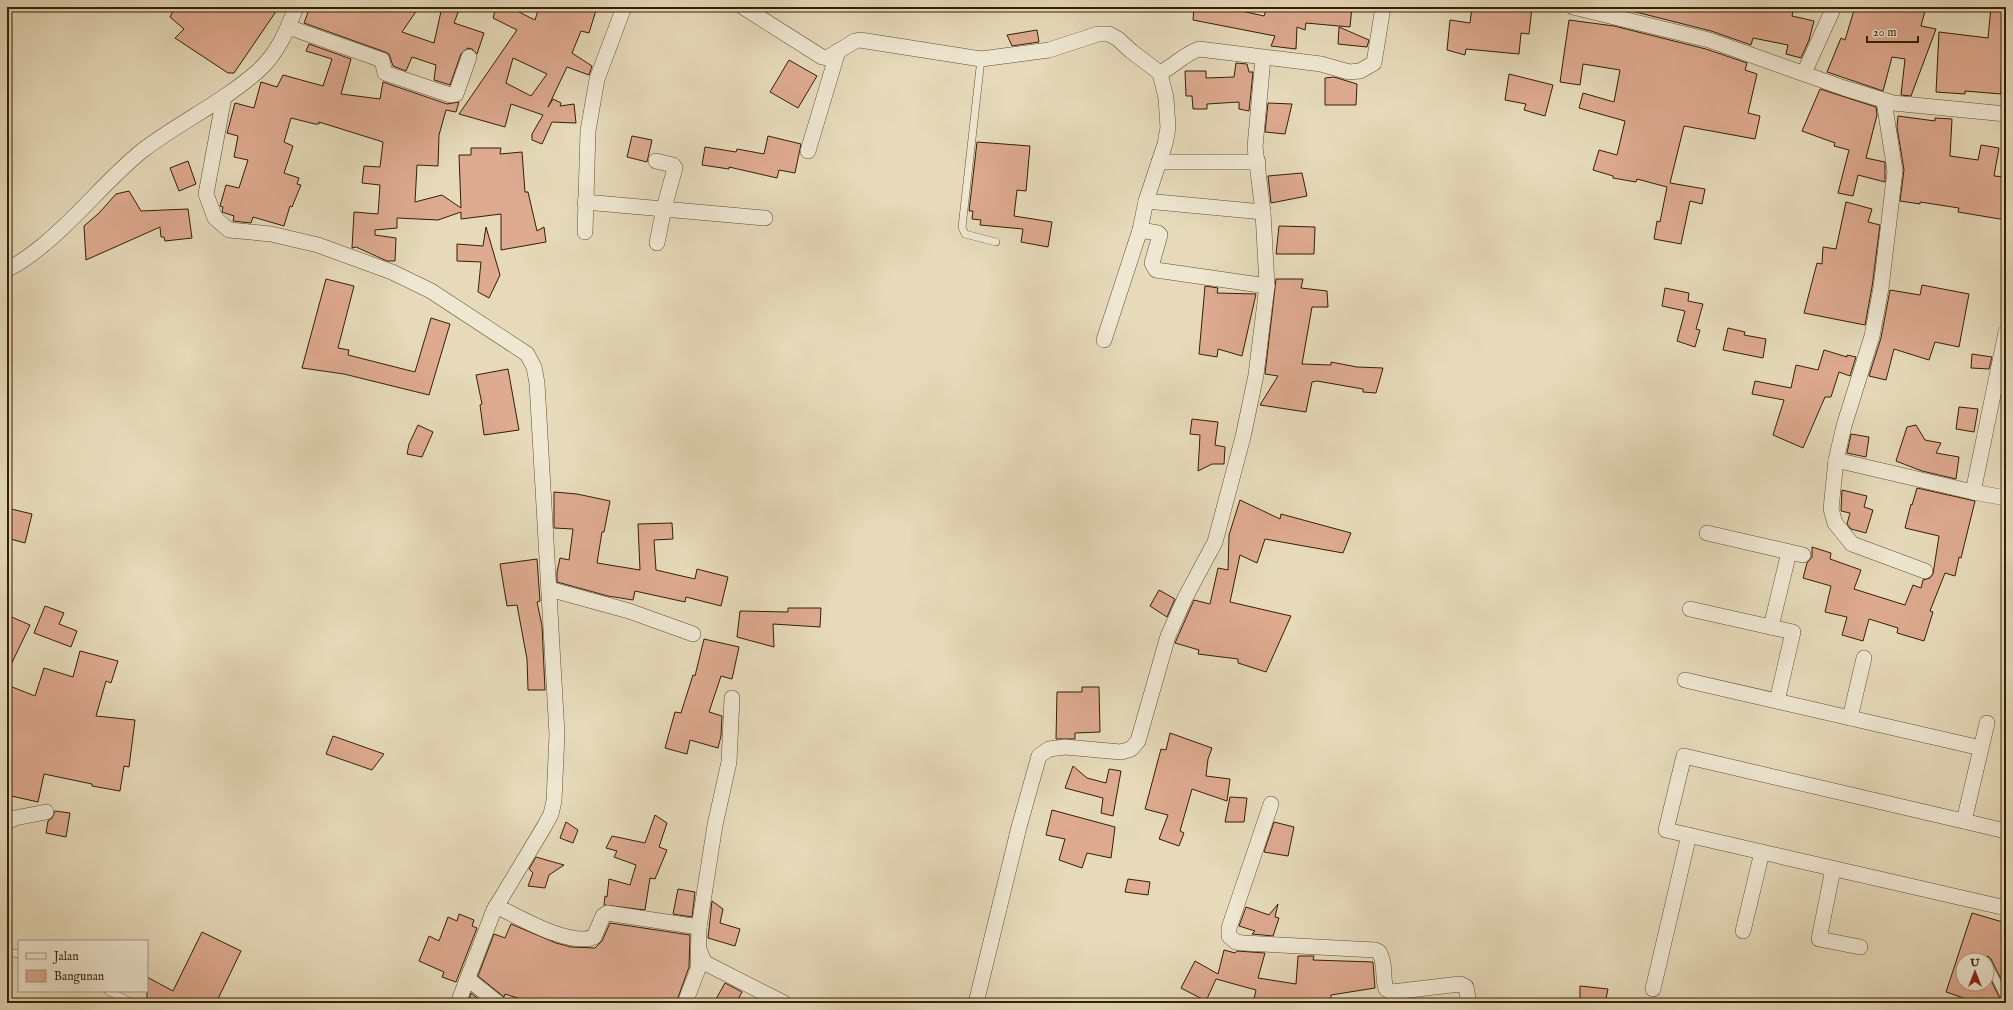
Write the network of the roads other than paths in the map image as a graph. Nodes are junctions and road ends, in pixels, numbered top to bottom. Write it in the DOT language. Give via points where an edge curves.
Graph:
graph roads {
  1 [pos="296,7"];
  2 [pos="624,7"];
  3 [pos="743,7"];
  4 [pos="1384,7"];
  5 [pos="1572,7"];
  6 [pos="1834,7"];
  7 [pos="1601,10"];
  8 [pos="288,27"];
  9 [pos="838,51"];
  10 [pos="469,58"];
  11 [pos="1263,58"];
  12 [pos="981,59"];
  13 [pos="1160,73"];
  14 [pos="1804,73"];
  15 [pos="224,97"];
  16 [pos="1884,101"];
  17 [pos="2006,114"];
  18 [pos="808,151"];
  19 [pos="656,161"];
  20 [pos="1159,162"];
  21 [pos="1258,162"];
  22 [pos="1146,201"];
  23 [pos="585,202"];
  24 [pos="664,208"];
  25 [pos="1264,212"];
  26 [pos="765,218"];
  27 [pos="1140,230"];
  28 [pos="585,232"];
  29 [pos="996,242"];
  30 [pos="657,244"];
  31 [pos="7,269"];
  32 [pos="1267,286"];
  33 [pos="2006,332"];
  34 [pos="1104,340"];
  35 [pos="1836,460"];
  36 [pos="1973,492"];
  37 [pos="2006,498"];
  38 [pos="1708,533"];
  39 [pos="1925,571"];
  40 [pos="549,588"];
  41 [pos="1690,609"];
  42 [pos="1771,627"];
  43 [pos="693,634"];
  44 [pos="1864,658"];
  45 [pos="1685,680"];
  46 [pos="732,698"];
  47 [pos="1777,701"];
  48 [pos="1850,718"];
  49 [pos="1987,723"];
  50 [pos="1981,748"];
  51 [pos="1271,804"];
  52 [pos="46,812"];
  53 [pos="1964,821"];
  54 [pos="7,822"];
  55 [pos="2006,831"];
  56 [pos="1688,835"];
  57 [pos="1762,852"];
  58 [pos="1833,869"];
  59 [pos="496,906"];
  60 [pos="2006,908"];
  61 [pos="699,926"];
  62 [pos="1743,931"];
  63 [pos="1860,948"];
  64 [pos="7,952"];
  65 [pos="700,952"];
  66 [pos="18,954"];
  67 [pos="1995,977"];
  68 [pos="468,979"];
  69 [pos="1653,989"];
  70 [pos="110,992"];
  71 [pos="2006,1000"];
  72 [pos="133,1003"];
  73 [pos="458,1003"];
  74 [pos="498,1003"];
  75 [pos="685,1003"];
  76 [pos="784,1003"];
  77 [pos="976,1003"];
  78 [pos="1469,1003"];
  1 -- 8 [label="street"];
  2 -- 23 [label="street" via="598,79 588,131"];
  3 -- 9 [label="street" via="822,58 827,58"];
  4 -- 11 [label="street" via="1374,63 1360,71 1349,72 1321,64"];
  5 -- 7 [label="street"];
  6 -- 14 [label="street"];
  7 -- 14 [label="street" via="1709,40"];
  8 -- 10 [label="street" via="382,60 385,73 450,95 456,94"];
  8 -- 15 [label="street" via="274,53 258,71"];
  9 -- 12 [label="street" via="855,40 860,40"];
  9 -- 18 [label="street"];
  11 -- 13 [label="street" via="1199,49 1189,52 1173,67"];
  11 -- 21 [label="street" via="1255,147"];
  12 -- 13 [label="street" via="1049,50 1098,34 1109,34 1118,38"];
  12 -- 29 [label="lane" via="962,227 965,234"];
  13 -- 20 [label="street" via="1166,98 1168,128"];
  14 -- 16 [label="street"];
  15 -- 31 [label="street" via="177,125 142,151 98,191 64,228 35,252"];
  15 -- 40 [label="street" via="206,194 215,218 229,230 271,234 318,246 392,272 432,291 527,354 534,367 537,383"];
  16 -- 17 [label="street"];
  16 -- 35 [label="street" via="1895,171 1882,280 1872,336"];
  19 -- 24 [label="street" via="673,165 675,168"];
  20 -- 21 [label="street"];
  20 -- 22 [label="street"];
  21 -- 25 [label="street"];
  22 -- 25 [label="street"];
  22 -- 27 [label="street"];
  23 -- 24 [label="street"];
  23 -- 28 [label="street"];
  24 -- 26 [label="street"];
  24 -- 30 [label="street"];
  25 -- 32 [label="street"];
  27 -- 32 [label="street" via="1160,235 1152,263 1156,270"];
  27 -- 34 [label="street"];
  32 -- 77 [label="street" via="1256,374 1243,436 1215,542 1168,636 1138,741 1131,749 1121,752 1065,747 1049,749 1039,756"];
  33 -- 36 [label="street"];
  35 -- 36 [label="street"];
  35 -- 39 [label="street" via="1830,509 1835,523 1852,544"];
  36 -- 37 [label="street"];
  38 -- 42 [label="street" via="1796,554"];
  40 -- 43 [label="street" via="629,611"];
  40 -- 59 [label="street" via="557,734 554,801 544,827"];
  41 -- 42 [label="street"];
  42 -- 47 [label="street" via="1793,632"];
  44 -- 48 [label="street"];
  45 -- 47 [label="street"];
  46 -- 61 [label="street" via="729,762 713,832"];
  47 -- 48 [label="street"];
  48 -- 50 [label="street"];
  49 -- 50 [label="street"];
  50 -- 53 [label="street"];
  51 -- 78 [label="street" via="1229,928 1229,936 1236,942 1243,943 1375,950 1382,956 1384,983 1392,992 1460,984 1466,987"];
  52 -- 54 [label="street"];
  53 -- 55 [label="street"];
  53 -- 56 [label="street" via="1684,756 1666,830"];
  56 -- 57 [label="street"];
  56 -- 69 [label="street"];
  57 -- 58 [label="street"];
  57 -- 62 [label="street"];
  58 -- 60 [label="street"];
  58 -- 63 [label="street" via="1819,939"];
  59 -- 61 [label="street" via="538,926 581,939 594,937 603,916 607,913"];
  59 -- 68 [label="street"];
  61 -- 65 [label="street"];
  64 -- 66 [label="lane"];
  65 -- 75 [label="street" via="693,987"];
  65 -- 76 [label="street" via="705,963"];
  67 -- 71 [label="lane"];
  68 -- 73 [label="street"];
  68 -- 74 [label="street"];
  70 -- 72 [label="lane"];
}
